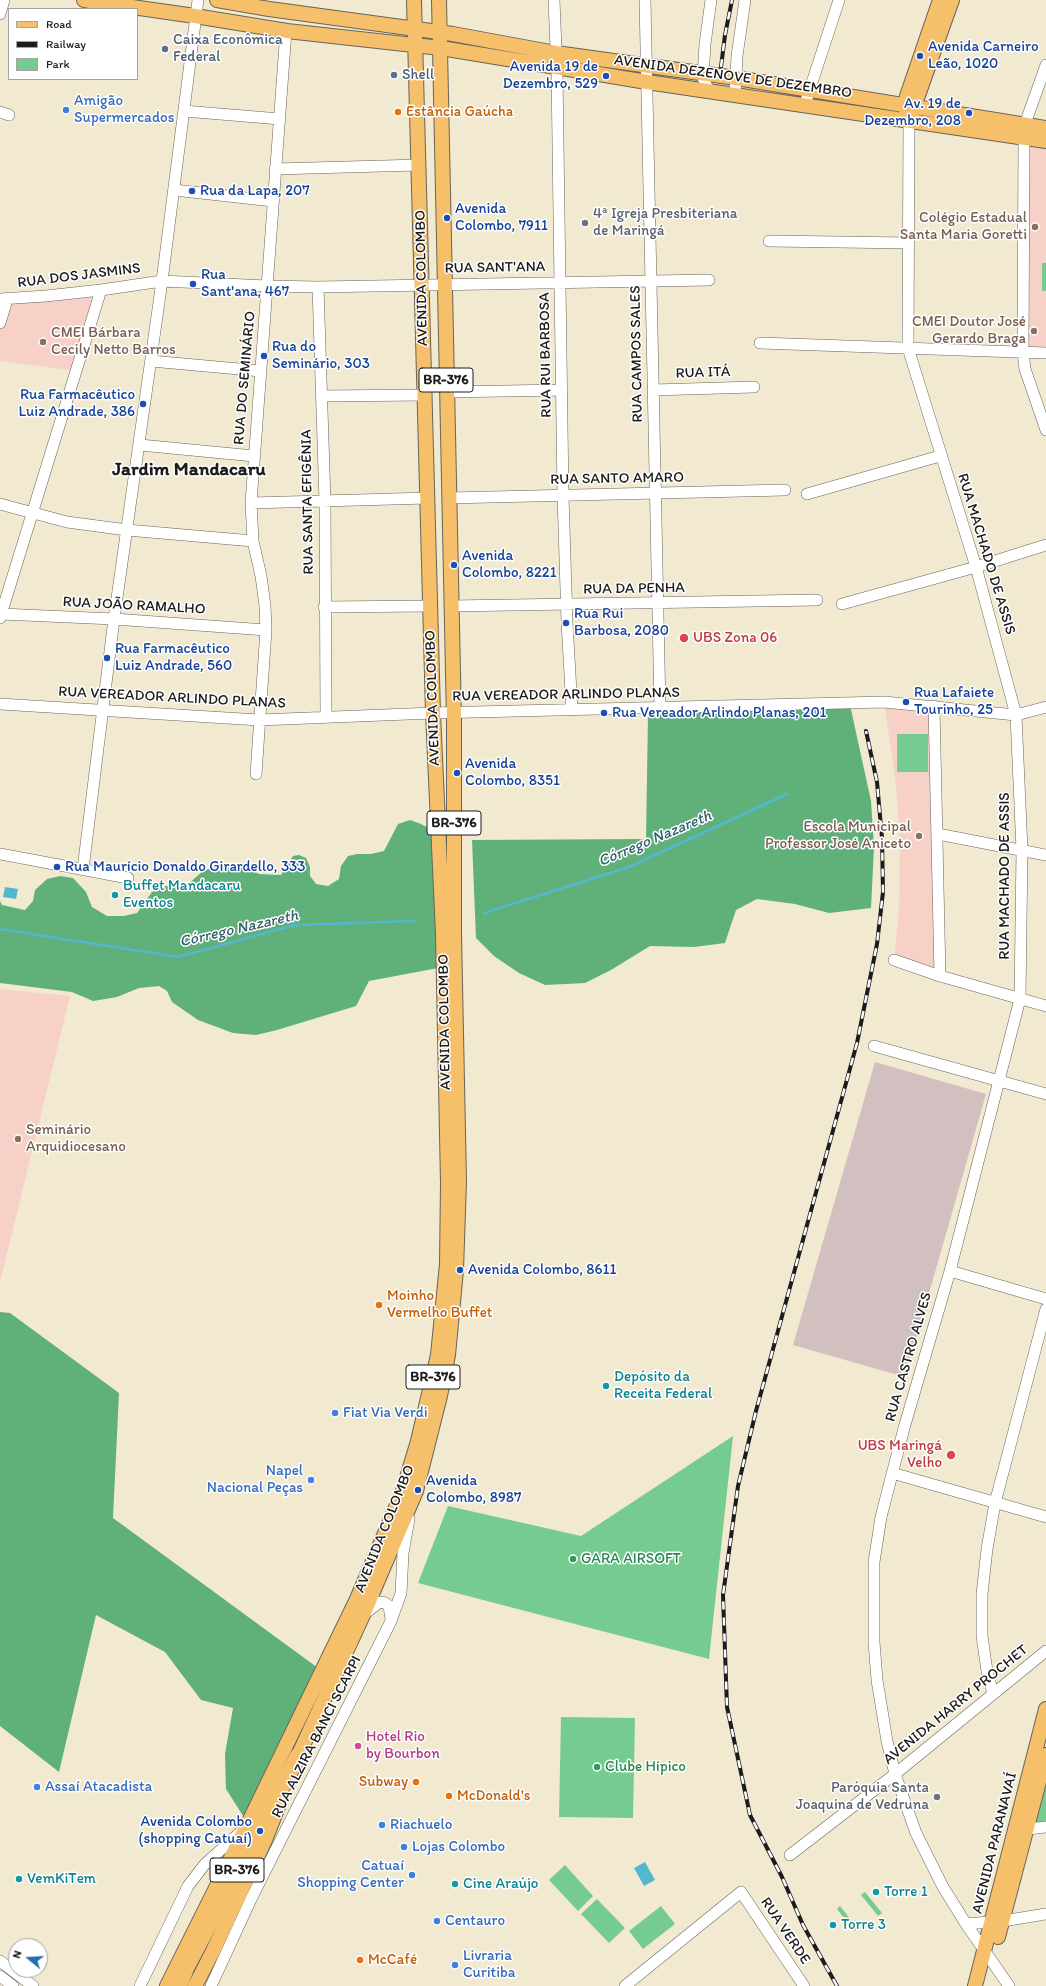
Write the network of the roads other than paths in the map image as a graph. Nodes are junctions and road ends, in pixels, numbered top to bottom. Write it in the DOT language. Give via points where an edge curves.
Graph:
graph roads {
  1 [pos="4,0"];
  2 [pos="84,0"];
  3 [pos="198,0"];
  4 [pos="217,0"];
  5 [pos="414,0"];
  6 [pos="439,0"];
  7 [pos="554,0"];
  8 [pos="645,0"];
  9 [pos="711,0"];
  10 [pos="745,0"];
  11 [pos="839,0"];
  12 [pos="940,0"];
  13 [pos="952,0"];
  14 [pos="104,1"];
  15 [pos="0,14"];
  16 [pos="194,16"];
  17 [pos="353,21"];
  18 [pos="416,29"];
  19 [pos="286,31"];
  20 [pos="440,32"];
  21 [pos="350,39"];
  22 [pos="416,45"];
  23 [pos="441,48"];
  24 [pos="556,60"];
  25 [pos="1046,65"];
  26 [pos="646,66"];
  27 [pos="704,73"];
  28 [pos="736,78"];
  29 [pos="647,82"];
  30 [pos="809,90"];
  31 [pos="709,91"];
  32 [pos="736,95"];
  33 [pos="805,104"];
  34 [pos="910,106"];
  35 [pos="184,111"];
  36 [pos="280,119"];
  37 [pos="909,120"];
  38 [pos="1046,128"];
  39 [pos="1025,131"];
  40 [pos="1046,141"];
  41 [pos="419,164"];
  42 [pos="275,169"];
  43 [pos="174,190"];
  44 [pos="273,201"];
  45 [pos="769,241"];
  46 [pos="909,242"];
  47 [pos="651,280"];
  48 [pos="709,280"];
  49 [pos="162,281"];
  50 [pos="559,282"];
  51 [pos="444,283"];
  52 [pos="423,284"];
  53 [pos="267,286"];
  54 [pos="318,287"];
  55 [pos="102,290"];
  56 [pos="3,299"];
  57 [pos="0,322"];
  58 [pos="760,343"];
  59 [pos="908,348"];
  60 [pos="1023,352"];
  61 [pos="1046,353"];
  62 [pos="151,361"];
  63 [pos="260,371"];
  64 [pos="754,387"];
  65 [pos="562,390"];
  66 [pos="653,390"];
  67 [pos="447,392"];
  68 [pos="426,395"];
  69 [pos="321,396"];
  70 [pos="1046,430"];
  71 [pos="140,445"];
  72 [pos="254,456"];
  73 [pos="940,456"];
  74 [pos="785,490"];
  75 [pos="656,493"];
  76 [pos="807,494"];
  77 [pos="563,495"];
  78 [pos="428,498"];
  79 [pos="449,498"];
  80 [pos="324,502"];
  81 [pos="251,503"];
  82 [pos="0,504"];
  83 [pos="33,514"];
  84 [pos="127,530"];
  85 [pos="253,541"];
  86 [pos="1046,546"];
  87 [pos="429,553"];
  88 [pos="450,553"];
  89 [pos="976,567"];
  90 [pos="817,600"];
  91 [pos="658,604"];
  92 [pos="842,604"];
  93 [pos="566,605"];
  94 [pos="430,606"];
  95 [pos="451,606"];
  96 [pos="324,607"];
  97 [pos="1,616"];
  98 [pos="114,619"];
  99 [pos="266,630"];
  100 [pos="0,704"];
  101 [pos="934,706"];
  102 [pos="1046,707"];
  103 [pos="660,708"];
  104 [pos="102,710"];
  105 [pos="572,710"];
  106 [pos="454,712"];
  107 [pos="432,713"];
  108 [pos="1016,715"];
  109 [pos="326,717"];
  110 [pos="259,720"];
  111 [pos="256,774"];
  112 [pos="938,834"];
  113 [pos="1022,850"];
  114 [pos="0,854"];
  115 [pos="1046,855"];
  116 [pos="83,869"];
  117 [pos="128,878"];
  118 [pos="894,960"];
  119 [pos="940,976"];
  120 [pos="1020,999"];
  121 [pos="1046,1006"];
  122 [pos="874,1046"];
  123 [pos="999,1081"];
  124 [pos="1046,1094"];
  125 [pos="950,1271"];
  126 [pos="1046,1299"];
  127 [pos="1046,1309"];
  128 [pos="892,1473"];
  129 [pos="416,1491"];
  130 [pos="995,1503"];
  131 [pos="1046,1517"];
  132 [pos="363,1615"];
  133 [pos="391,1621"];
  134 [pos="1046,1651"];
  135 [pos="993,1694"];
  136 [pos="1046,1709"];
  137 [pos="1043,1730"];
  138 [pos="1046,1754"];
  139 [pos="298,1756"];
  140 [pos="895,1774"];
  141 [pos="1046,1827"];
  142 [pos="246,1828"];
  143 [pos="1020,1830"];
  144 [pos="790,1855"];
  145 [pos="1046,1914"];
  146 [pos="998,1921"];
  147 [pos="966,1924"];
  148 [pos="988,1956"];
  149 [pos="0,1961"];
  150 [pos="0,1976"];
  151 [pos="13,1986"];
  152 [pos="33,1986"];
  153 [pos="140,1986"];
  154 [pos="167,1986"];
  155 [pos="178,1986"];
  156 [pos="195,1986"];
  157 [pos="211,1986"];
  158 [pos="625,1986"];
  159 [pos="804,1986"];
  160 [pos="975,1986"];
  161 [pos="985,1986"];
  162 [pos="1009,1986"];
  1 -- 15 [label="street"];
  2 -- 14 [label="main road, AVENIDA DEZENOVE DE DEZEMBRO"];
  3 -- 16 [label="street"];
  4 -- 17 [label="main road, AVENIDA DEZENOVE DE DEZEMBRO"];
  5 -- 18 [label="main road, AVENIDA COLOMBO / BR-376"];
  6 -- 20 [label="main road, AVENIDA COLOMBO / BR-376"];
  7 -- 24 [label="street, RUA RUI BARBOSA"];
  8 -- 26 [label="street, RUA CAMPOS SALES"];
  9 -- 27 [label="street"];
  10 -- 28 [label="street" via="739,32"];
  11 -- 30 [label="street"];
  12 -- 34 [label="main road"];
  13 -- 34 [label="main road"];
  14 -- 16 [label="main road, AVENIDA DEZENOVE DE DEZEMBRO"];
  16 -- 19 [label="main road, AVENIDA DEZENOVE DE DEZEMBRO"];
  16 -- 35 [label="street"];
  17 -- 18 [label="main road, AVENIDA DEZENOVE DE DEZEMBRO"];
  17 -- 21 [label="main road"];
  18 -- 20 [label="main road, AVENIDA DEZENOVE DE DEZEMBRO"];
  18 -- 22 [label="main road, AVENIDA COLOMBO / BR-376"];
  19 -- 21 [label="main road, AVENIDA DEZENOVE DE DEZEMBRO"];
  19 -- 36 [label="street, RUA DO SEMINÁRIO"];
  20 -- 23 [label="main road, AVENIDA COLOMBO / BR-376"];
  20 -- 24 [label="main road, AVENIDA DEZENOVE DE DEZEMBRO"];
  21 -- 22 [label="main road, AVENIDA DEZENOVE DE DEZEMBRO"];
  22 -- 23 [label="main road, AVENIDA DEZENOVE DE DEZEMBRO"];
  22 -- 41 [label="main road, AVENIDA COLOMBO / BR-376"];
  23 -- 24 [label="main road, AVENIDA DEZENOVE DE DEZEMBRO"];
  23 -- 51 [label="main road, AVENIDA COLOMBO / BR-376"];
  24 -- 26 [label="main road, AVENIDA DEZENOVE DE DEZEMBRO"];
  24 -- 29 [label="main road, AVENIDA DEZENOVE DE DEZEMBRO"];
  24 -- 50 [label="street, RUA RUI BARBOSA"];
  25 -- 39 [label="street"];
  26 -- 27 [label="main road, AVENIDA DEZENOVE DE DEZEMBRO"];
  26 -- 29 [label="street, RUA CAMPOS SALES"];
  27 -- 28 [label="main road, AVENIDA DEZENOVE DE DEZEMBRO"];
  27 -- 31 [label="street" via="703,78"];
  28 -- 30 [label="main road, AVENIDA DEZENOVE DE DEZEMBRO"];
  28 -- 32 [label="street"];
  29 -- 31 [label="main road, AVENIDA DEZENOVE DE DEZEMBRO"];
  29 -- 47 [label="street, RUA CAMPOS SALES"];
  30 -- 33 [label="street"];
  30 -- 34 [label="main road, AVENIDA DEZENOVE DE DEZEMBRO"];
  31 -- 32 [label="main road, AVENIDA DEZENOVE DE DEZEMBRO"];
  32 -- 33 [label="main road, AVENIDA DEZENOVE DE DEZEMBRO"];
  33 -- 37 [label="main road, AVENIDA DEZENOVE DE DEZEMBRO"];
  34 -- 37 [label="main road"];
  34 -- 39 [label="main road, AVENIDA DEZENOVE DE DEZEMBRO"];
  35 -- 36 [label="street"];
  35 -- 43 [label="street"];
  36 -- 42 [label="street, RUA DO SEMINÁRIO"];
  37 -- 39 [label="main road, AVENIDA DEZENOVE DE DEZEMBRO"];
  37 -- 46 [label="street, RUA MACHADO DE ASSIS"];
  38 -- 39 [label="main road, AVENIDA DEZENOVE DE DEZEMBRO"];
  39 -- 40 [label="main road, AVENIDA DEZENOVE DE DEZEMBRO"];
  39 -- 60 [label="street"];
  41 -- 42 [label="street"];
  41 -- 52 [label="main road, AVENIDA COLOMBO / BR-376"];
  42 -- 44 [label="street, RUA DO SEMINÁRIO"];
  43 -- 44 [label="street"];
  43 -- 49 [label="street"];
  44 -- 53 [label="street, RUA DO SEMINÁRIO"];
  45 -- 46 [label="street"];
  46 -- 59 [label="street, RUA MACHADO DE ASSIS"];
  47 -- 48 [label="street, RUA SANT'ANA"];
  47 -- 50 [label="street, RUA SANT'ANA"];
  47 -- 66 [label="street, RUA CAMPOS SALES"];
  49 -- 53 [label="street, RUA SANT'ANA"];
  49 -- 55 [label="street, RUA DOS JASMINS"];
  49 -- 62 [label="street"];
  50 -- 51 [label="street, RUA SANT'ANA"];
  50 -- 65 [label="street, RUA RUI BARBOSA"];
  51 -- 52 [label="street, RUA SANT'ANA"];
  51 -- 67 [label="main road, AVENIDA COLOMBO / BR-376"];
  52 -- 54 [label="street, RUA SANT'ANA"];
  52 -- 68 [label="main road, AVENIDA COLOMBO / BR-376"];
  53 -- 54 [label="street, RUA SANT'ANA"];
  53 -- 63 [label="street, RUA DO SEMINÁRIO"];
  54 -- 69 [label="street, RUA SANTA EFIGÊNIA"];
  55 -- 56 [label="street, RUA DOS JASMINS"];
  55 -- 83 [label="street"];
  56 -- 57 [label="street"];
  58 -- 59 [label="street"];
  59 -- 60 [label="street"];
  59 -- 73 [label="street, RUA MACHADO DE ASSIS"];
  60 -- 61 [label="street"];
  60 -- 70 [label="street"];
  62 -- 63 [label="street"];
  62 -- 71 [label="street"];
  63 -- 72 [label="street, RUA DO SEMINÁRIO"];
  64 -- 66 [label="street, RUA ITÁ"];
  65 -- 67 [label="street"];
  65 -- 77 [label="street, RUA RUI BARBOSA"];
  66 -- 75 [label="street, RUA CAMPOS SALES"];
  67 -- 79 [label="main road, AVENIDA COLOMBO / BR-376"];
  68 -- 69 [label="street"];
  68 -- 78 [label="main road, AVENIDA COLOMBO / BR-376"];
  69 -- 80 [label="street, RUA SANTA EFIGÊNIA"];
  71 -- 72 [label="street"];
  71 -- 84 [label="street"];
  72 -- 81 [label="street, RUA DO SEMINÁRIO"];
  73 -- 76 [label="street"];
  73 -- 89 [label="street, RUA MACHADO DE ASSIS"];
  74 -- 75 [label="street, RUA SANTO AMARO"];
  75 -- 77 [label="street, RUA SANTO AMARO"];
  75 -- 91 [label="street, RUA CAMPOS SALES"];
  77 -- 79 [label="street, RUA SANTO AMARO"];
  77 -- 93 [label="street, RUA RUI BARBOSA"];
  78 -- 80 [label="street"];
  78 -- 87 [label="main road, AVENIDA COLOMBO / BR-376"];
  79 -- 88 [label="main road, AVENIDA COLOMBO / BR-376"];
  80 -- 81 [label="street"];
  80 -- 96 [label="street, RUA SANTA EFIGÊNIA"];
  81 -- 85 [label="street, RUA DO SEMINÁRIO"];
  82 -- 83 [label="street"];
  83 -- 84 [label="street" via="67,522"];
  83 -- 97 [label="street"];
  84 -- 85 [label="street"];
  84 -- 98 [label="street"];
  85 -- 99 [label="street, RUA DO SEMINÁRIO" via="264,590"];
  86 -- 89 [label="street"];
  87 -- 88 [label="main road"];
  87 -- 94 [label="main road, AVENIDA COLOMBO / BR-376"];
  88 -- 95 [label="main road, AVENIDA COLOMBO / BR-376"];
  89 -- 92 [label="street"];
  89 -- 108 [label="street, RUA MACHADO DE ASSIS"];
  90 -- 91 [label="street, RUA DA PENHA"];
  91 -- 93 [label="street, RUA DA PENHA"];
  91 -- 103 [label="street, RUA CAMPOS SALES"];
  93 -- 95 [label="street, RUA DA PENHA"];
  93 -- 105 [label="street, RUA RUI BARBOSA"];
  94 -- 96 [label="street"];
  94 -- 107 [label="main road, AVENIDA COLOMBO / BR-376"];
  95 -- 106 [label="main road, AVENIDA COLOMBO / BR-376"];
  96 -- 109 [label="street, RUA SANTA EFIGÊNIA"];
  97 -- 98 [label="street, RUA JOÃO RAMALHO"];
  98 -- 99 [label="street, RUA JOÃO RAMALHO"];
  98 -- 104 [label="street"];
  99 -- 110 [label="street, RUA DO SEMINÁRIO"];
  100 -- 104 [label="street, RUA VEREADOR ARLINDO PLANAS"];
  101 -- 103 [label="street, RUA VEREADOR ARLINDO PLANAS" via="884,702"];
  101 -- 108 [label="street, RUA VEREADOR ARLINDO PLANAS"];
  101 -- 112 [label="street"];
  102 -- 108 [label="street"];
  103 -- 105 [label="street, RUA VEREADOR ARLINDO PLANAS"];
  104 -- 110 [label="street, RUA VEREADOR ARLINDO PLANAS"];
  104 -- 116 [label="street"];
  105 -- 106 [label="street, RUA VEREADOR ARLINDO PLANAS"];
  106 -- 107 [label="street, RUA VEREADOR ARLINDO PLANAS"];
  106 -- 129 [label="main road, AVENIDA COLOMBO / BR-376" via="454,934 459,1182 456,1270 442,1390"];
  107 -- 109 [label="street, RUA VEREADOR ARLINDO PLANAS"];
  107 -- 142 [label="main road, AVENIDA COLOMBO / BR-376" via="443,934 448,1183 447,1264 438,1356 403,1491 357,1599"];
  108 -- 113 [label="street, RUA MACHADO DE ASSIS"];
  109 -- 110 [label="street, RUA VEREADOR ARLINDO PLANAS"];
  110 -- 111 [label="street, RUA DO SEMINÁRIO"];
  112 -- 113 [label="street"];
  112 -- 119 [label="street"];
  113 -- 115 [label="street"];
  113 -- 120 [label="street, RUA MACHADO DE ASSIS"];
  114 -- 116 [label="street"];
  116 -- 117 [label="street"];
  118 -- 119 [label="street"];
  119 -- 120 [label="street"];
  120 -- 121 [label="street"];
  120 -- 123 [label="street, RUA CASTRO ALVES"];
  122 -- 123 [label="street"];
  123 -- 124 [label="street"];
  123 -- 125 [label="street, RUA CASTRO ALVES"];
  125 -- 126 [label="street"];
  125 -- 128 [label="street, RUA CASTRO ALVES"];
  127 -- 130 [label="street"];
  128 -- 130 [label="street"];
  128 -- 140 [label="street, RUA CASTRO ALVES" via="881,1517 874,1562 873,1601 877,1680"];
  129 -- 132 [label="main road, AVENIDA COLOMBO / BR-376"];
  129 -- 133 [label="street, RUA ALZIRA BANCI SCARPI" via="406,1532 401,1593"];
  130 -- 131 [label="street"];
  130 -- 135 [label="street" via="982,1594 982,1636 986,1671"];
  132 -- 133 [label="street" via="380,1602 385,1602 391,1612"];
  132 -- 139 [label="main road, AVENIDA COLOMBO / BR-376"];
  133 -- 157 [label="street, RUA ALZIRA BANCI SCARPI"];
  134 -- 135 [label="street, AVENIDA HARRY PROCHET"];
  135 -- 140 [label="street, AVENIDA HARRY PROCHET"];
  136 -- 137 [label="main road, AVENIDA PARANAVAÍ"];
  137 -- 143 [label="main road, AVENIDA PARANAVAÍ"];
  138 -- 143 [label="main road, AVENIDA PARANAVAÍ"];
  139 -- 155 [label="highway, AVENIDA COLOMBO / BR-376"];
  139 -- 156 [label="main road" via="265,1840"];
  140 -- 144 [label="street, AVENIDA HARRY PROCHET"];
  140 -- 147 [label="street, RUA CASTRO ALVES" via="919,1840 943,1887"];
  141 -- 143 [label="street"];
  142 -- 153 [label="street" via="205,1864 188,1886"];
  142 -- 154 [label="main road, AVENIDA COLOMBO / BR-376"];
  143 -- 146 [label="main road, AVENIDA PARANAVAÍ"];
  145 -- 146 [label="street"];
  146 -- 147 [label="street"];
  146 -- 148 [label="main road, AVENIDA PARANAVAÍ"];
  147 -- 148 [label="street, RUA CASTRO ALVES"];
  148 -- 160 [label="main road, AVENIDA PARANAVAÍ"];
  148 -- 161 [label="main road, AVENIDA PARANAVAÍ"];
  148 -- 162 [label="street, RUA CASTRO ALVES"];
  149 -- 152 [label="street"];
  150 -- 151 [label="street"];
  158 -- 159 [label="street, RUA VERDE" via="741,1892"];
}
